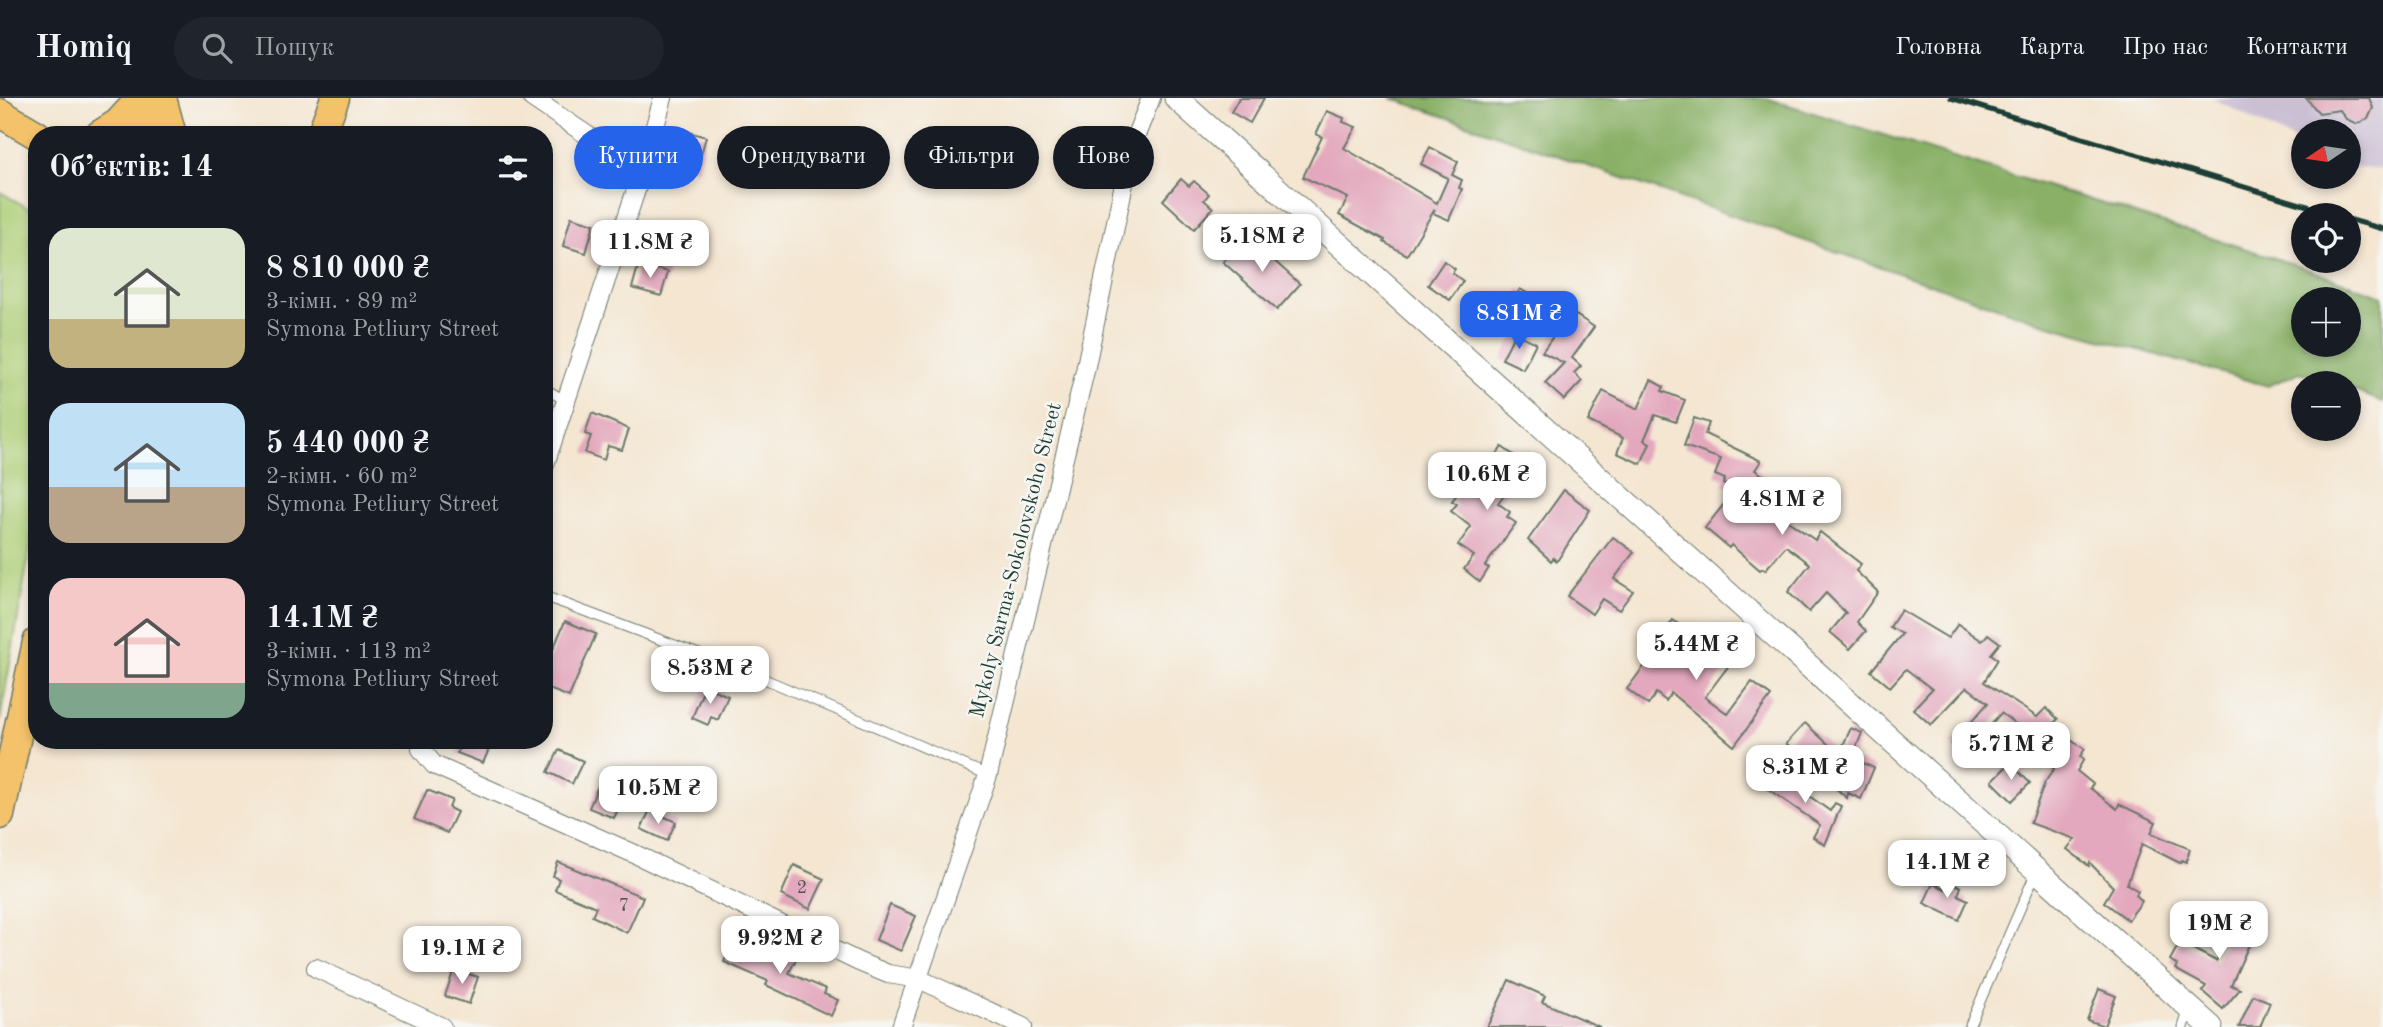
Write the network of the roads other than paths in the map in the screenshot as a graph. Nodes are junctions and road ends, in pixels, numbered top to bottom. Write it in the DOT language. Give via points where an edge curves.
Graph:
graph roads {
  1 [pos="141,98"];
  2 [pos="153,98"];
  3 [pos="162,98"];
  4 [pos="335,98"];
  5 [pos="532,98"];
  6 [pos="663,98"];
  7 [pos="1151,98"];
  8 [pos="1176,98"];
  9 [pos="0,113"];
  10 [pos="113,126"];
  11 [pos="147,126"];
  12 [pos="170,126"];
  13 [pos="324,126"];
  14 [pos="574,126"];
  15 [pos="655,126"];
  16 [pos="28,130"];
  17 [pos="636,189"];
  18 [pos="553,393"];
  19 [pos="567,402"];
  20 [pos="553,442"];
  21 [pos="553,599"];
  22 [pos="28,684"];
  23 [pos="425,749"];
  24 [pos="988,775"];
  25 [pos="0,814"];
  26 [pos="2037,870"];
  27 [pos="316,968"];
  28 [pos="919,979"];
  29 [pos="2186,1017"];
  30 [pos="442,1027"];
  31 [pos="901,1027"];
  32 [pos="1023,1027"];
  33 [pos="1969,1027"];
  34 [pos="2211,1027"];
  1 -- 10 [label="main road"];
  2 -- 11 [label="main road"];
  3 -- 12 [label="main road"];
  4 -- 13 [label="main road"];
  5 -- 14 [label="street"];
  6 -- 15 [label="street"];
  7 -- 24 [label="street, Mykoly Sarma-Sokolovskoho Street" via="1130,156"];
  8 -- 26 [label="street"];
  9 -- 16 [label="main road"];
  17 -- 19 [label="street"];
  18 -- 19 [label="lane"];
  19 -- 20 [label="street"];
  21 -- 24 [label="lane" via="773,682"];
  22 -- 25 [label="main road"];
  23 -- 28 [label="street" via="434,765 637,855 859,962 888,974"];
  24 -- 28 [label="street, Mykoly Sarma-Sokolovskoho Street"];
  26 -- 29 [label="street"];
  26 -- 33 [label="lane"];
  27 -- 30 [label="street"];
  28 -- 31 [label="street, Mykoly Sarma-Sokolovskoho Street"];
  28 -- 32 [label="street"];
  29 -- 34 [label="street"];
}
